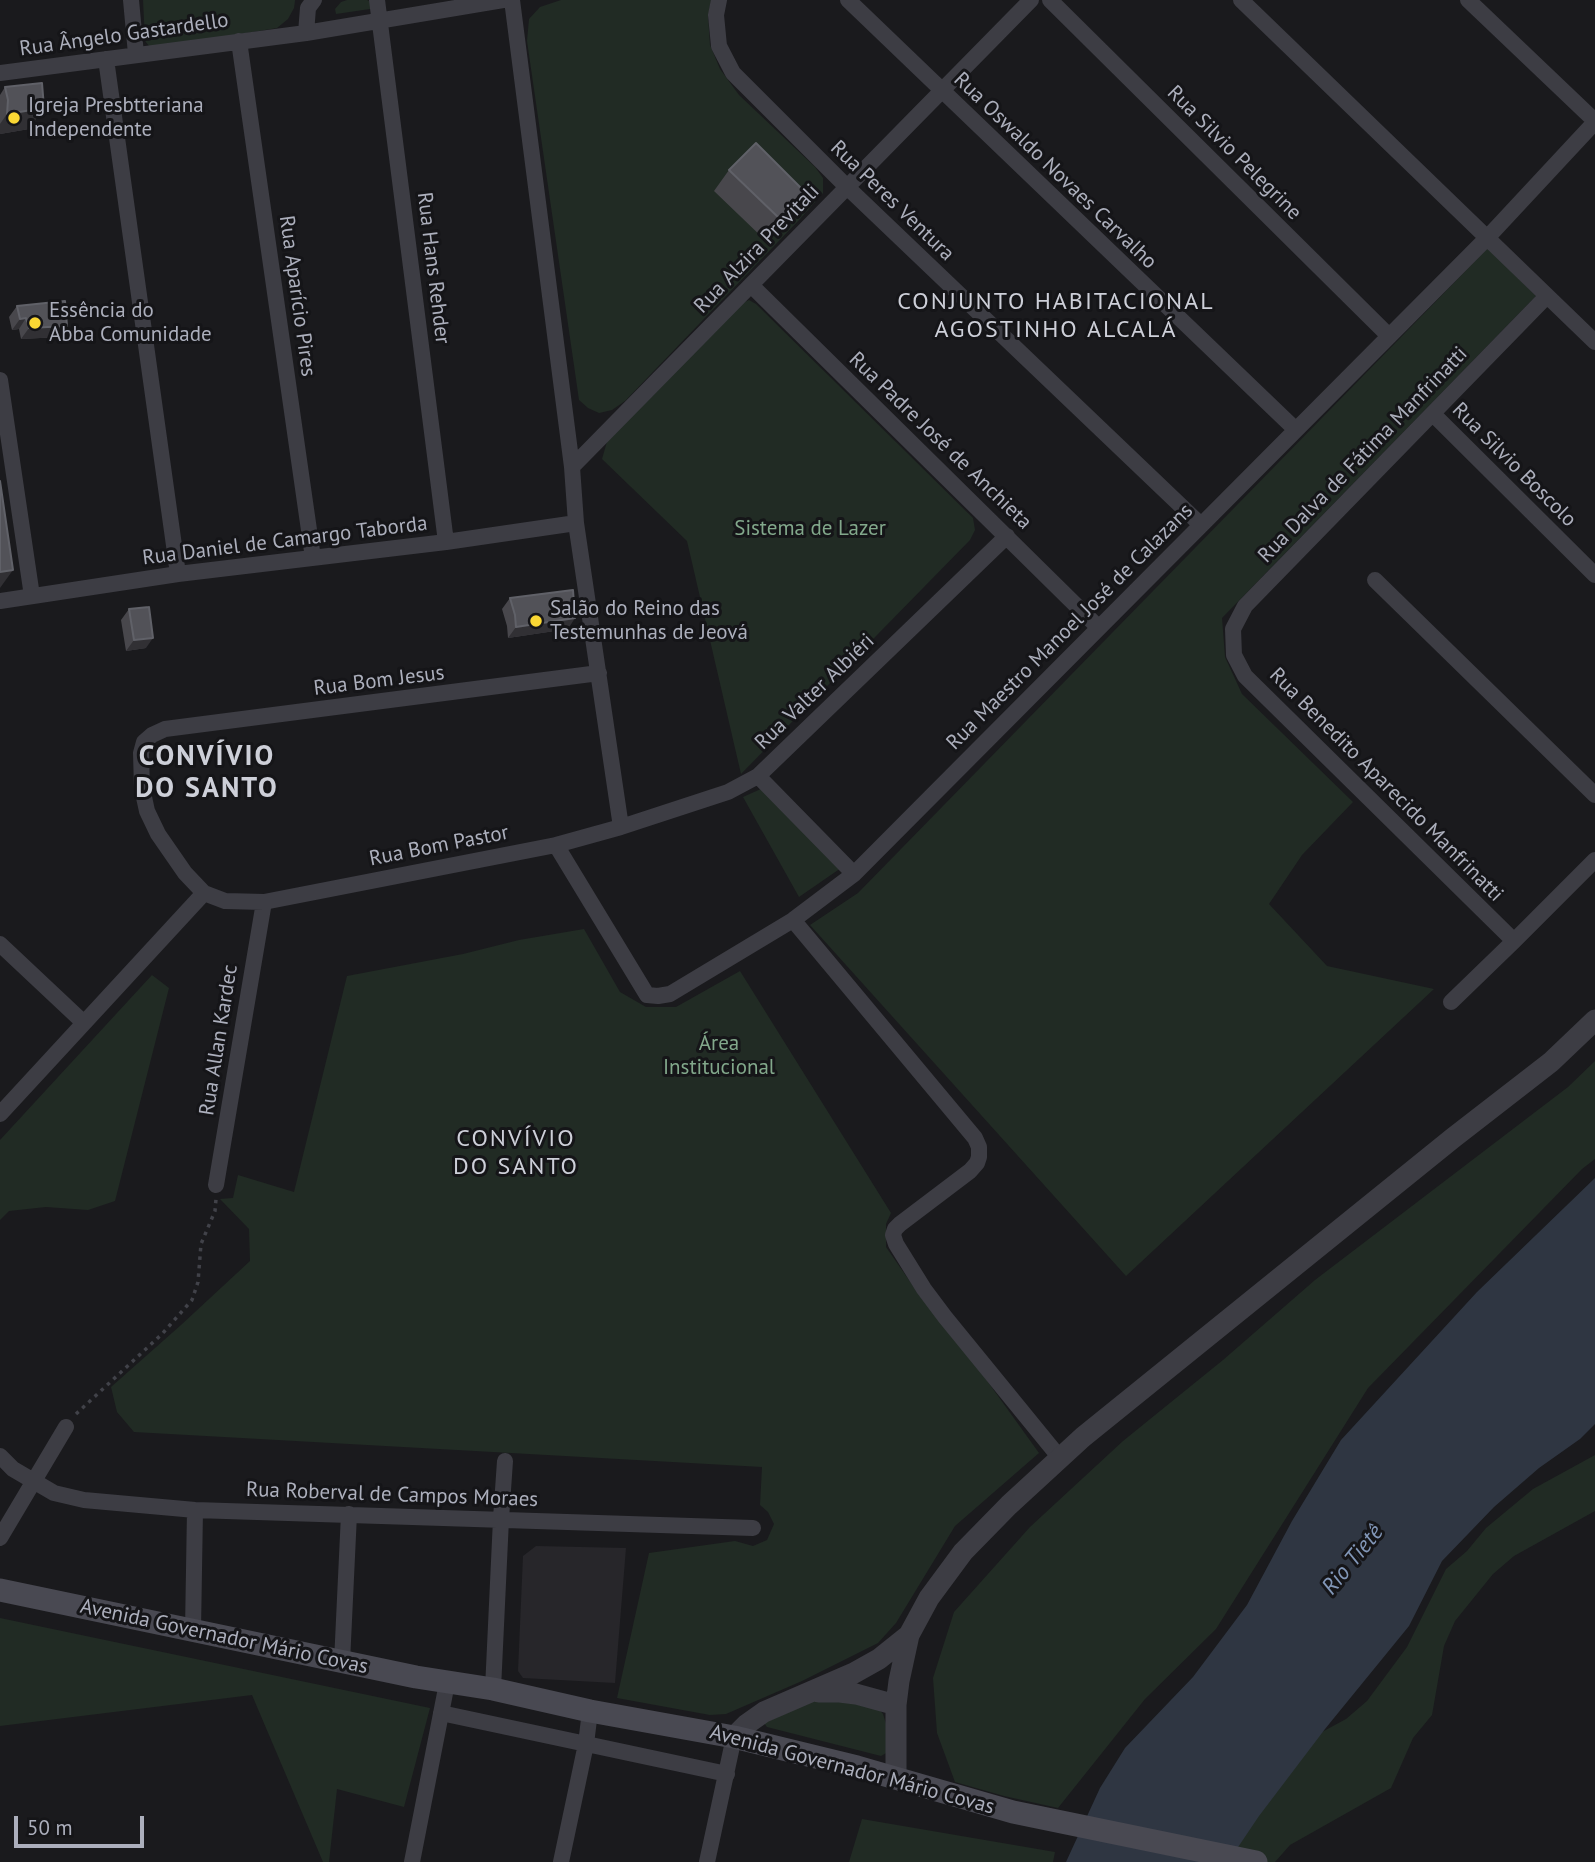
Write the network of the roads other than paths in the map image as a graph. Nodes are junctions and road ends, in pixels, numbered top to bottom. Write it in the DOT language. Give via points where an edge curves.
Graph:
graph roads {
  1 [pos="131,0"];
  2 [pos="314,0"];
  3 [pos="377,0"];
  4 [pos="503,0"];
  5 [pos="512,0"];
  6 [pos="719,0"];
  7 [pos="848,0"];
  8 [pos="1031,0"];
  9 [pos="1050,0"];
  10 [pos="1241,0"];
  11 [pos="1468,0"];
  12 [pos="380,20"];
  13 [pos="306,33"];
  14 [pos="239,41"];
  15 [pos="136,54"];
  16 [pos="106,59"];
  17 [pos="0,73"];
  18 [pos="941,91"];
  19 [pos="1595,121"];
  20 [pos="846,187"];
  21 [pos="1487,237"];
  22 [pos="752,286"];
  23 [pos="1548,296"];
  24 [pos="1389,336"];
  25 [pos="1595,342"];
  26 [pos="0,380"];
  27 [pos="1433,414"];
  28 [pos="1296,430"];
  29 [pos="572,467"];
  30 [pos="576,523"];
  31 [pos="1201,525"];
  32 [pos="1007,536"];
  33 [pos="446,542"];
  34 [pos="313,558"];
  35 [pos="178,574"];
  36 [pos="1595,575"];
  37 [pos="1376,580"];
  38 [pos="32,596"];
  39 [pos="0,601"];
  40 [pos="1099,628"];
  41 [pos="1234,655"];
  42 [pos="599,674"];
  43 [pos="758,776"];
  44 [pos="1595,795"];
  45 [pos="621,827"];
  46 [pos="556,845"];
  47 [pos="1595,860"];
  48 [pos="854,874"];
  49 [pos="204,893"];
  50 [pos="264,902"];
  51 [pos="793,920"];
  52 [pos="1514,941"];
  53 [pos="0,944"];
  54 [pos="1451,1002"];
  55 [pos="1595,1020"];
  56 [pos="84,1023"];
  57 [pos="0,1114"];
  58 [pos="216,1185"];
  59 [pos="66,1427"];
  60 [pos="0,1456"];
  61 [pos="1060,1458"];
  62 [pos="505,1461"];
  63 [pos="34,1481"];
  64 [pos="195,1510"];
  65 [pos="349,1514"];
  66 [pos="501,1519"];
  67 [pos="753,1528"];
  68 [pos="0,1538"];
  69 [pos="0,1590"];
  70 [pos="193,1630"];
  71 [pos="909,1635"];
  72 [pos="342,1662"];
  73 [pos="447,1683"];
  74 [pos="493,1689"];
  75 [pos="807,1693"];
  76 [pos="896,1705"];
  77 [pos="590,1711"];
  78 [pos="441,1713"];
  79 [pos="734,1737"];
  80 [pos="586,1744"];
  81 [pos="727,1774"];
  82 [pos="896,1778"];
  83 [pos="412,1862"];
  84 [pos="561,1862"];
  85 [pos="708,1862"];
  86 [pos="1256,1862"];
  1 -- 15 [label="street"];
  2 -- 13 [label="street" via="308,8"];
  3 -- 12 [label="street, Rua Hans Rehder"];
  4 -- 12 [label="street, Rua Ângelo Gastardello"];
  5 -- 29 [label="street"];
  6 -- 20 [label="street, Rua Peres Ventura" via="719,46 733,73"];
  7 -- 18 [label="street, Rua Oswaldo Novaes Carvalho"];
  8 -- 18 [label="street, Rua Alzira Previtali"];
  9 -- 24 [label="street, Rua Silvio Pelegrine"];
  10 -- 21 [label="street"];
  11 -- 19 [label="street"];
  12 -- 13 [label="street, Rua Ângelo Gastardello"];
  12 -- 33 [label="street, Rua Hans Rehder"];
  13 -- 14 [label="street, Rua Ângelo Gastardello"];
  14 -- 15 [label="street, Rua Ângelo Gastardello"];
  14 -- 34 [label="street, Rua Aparício Pires"];
  15 -- 16 [label="street, Rua Ângelo Gastardello"];
  16 -- 17 [label="street, Rua Ângelo Gastardello"];
  16 -- 35 [label="street"];
  18 -- 20 [label="street, Rua Alzira Previtali"];
  18 -- 28 [label="street, Rua Oswaldo Novaes Carvalho"];
  19 -- 21 [label="street, Rua Maestro Manoel José de Calazans"];
  20 -- 22 [label="street, Rua Alzira Previtali"];
  20 -- 31 [label="street, Rua Peres Ventura"];
  21 -- 23 [label="street"];
  21 -- 24 [label="street, Rua Maestro Manoel José de Calazans"];
  22 -- 29 [label="street, Rua Alzira Previtali"];
  22 -- 32 [label="street, Rua Padre José de Anchieta"];
  23 -- 25 [label="street"];
  23 -- 27 [label="street, Rua Dalva de Fátima Manfrinatti"];
  24 -- 28 [label="street, Rua Maestro Manoel José de Calazans"];
  26 -- 38 [label="street"];
  27 -- 36 [label="street, Rua Silvio Boscolo"];
  27 -- 41 [label="street, Rua Dalva de Fátima Manfrinatti" via="1245,606 1233,629"];
  28 -- 31 [label="street, Rua Maestro Manoel José de Calazans"];
  29 -- 30 [label="street"];
  30 -- 33 [label="street, Rua Daniel de Camargo Taborda"];
  30 -- 42 [label="street"];
  31 -- 40 [label="street, Rua Maestro Manoel José de Calazans"];
  32 -- 40 [label="street, Rua Padre José de Anchieta"];
  32 -- 43 [label="street, Rua Valter Albiéri"];
  33 -- 34 [label="street, Rua Daniel de Camargo Taborda"];
  34 -- 35 [label="street, Rua Daniel de Camargo Taborda"];
  35 -- 38 [label="street, Rua Daniel de Camargo Taborda"];
  37 -- 44 [label="street"];
  38 -- 39 [label="street, Rua Daniel de Camargo Taborda"];
  40 -- 48 [label="street, Rua Maestro Manoel José de Calazans"];
  41 -- 52 [label="street, Rua Benedito Aparecido Manfrinatti" via="1245,677"];
  42 -- 45 [label="street"];
  42 -- 49 [label="street, Rua Bom Jesus" via="165,729 152,735 141,753 147,811 185,873"];
  43 -- 45 [label="street, Rua Valter Albiéri" via="728,792"];
  43 -- 48 [label="street"];
  45 -- 46 [label="street, Rua Bom Pastor"];
  46 -- 50 [label="street, Rua Bom Pastor"];
  46 -- 51 [label="street, Rua Maestro Manoel José de Calazans" via="647,995 670,994"];
  47 -- 52 [label="street"];
  48 -- 51 [label="street, Rua Maestro Manoel José de Calazans"];
  49 -- 50 [label="street, Rua Bom Pastor" via="225,901"];
  49 -- 56 [label="street"];
  50 -- 58 [label="street, Rua Allan Kardec"];
  51 -- 61 [label="street" via="975,1138 977,1163 900,1224 893,1235 924,1289"];
  52 -- 54 [label="street"];
  53 -- 56 [label="street"];
  55 -- 61 [label="street" via="1551,1062"];
  56 -- 57 [label="street"];
  59 -- 63 [label="street"];
  60 -- 63 [label="street, Rua Roberval de Campos Moraes"];
  61 -- 71 [label="street" via="962,1552"];
  62 -- 66 [label="street"];
  63 -- 64 [label="street, Rua Roberval de Campos Moraes" via="54,1493 84,1500"];
  63 -- 68 [label="street"];
  64 -- 65 [label="street, Rua Roberval de Campos Moraes"];
  64 -- 70 [label="street"];
  65 -- 66 [label="street, Rua Roberval de Campos Moraes"];
  65 -- 72 [label="street"];
  66 -- 67 [label="street, Rua Roberval de Campos Moraes"];
  66 -- 74 [label="street"];
  69 -- 70 [label="main road, Avenida Governador Mário Covas"];
  70 -- 72 [label="main road, Avenida Governador Mário Covas"];
  71 -- 75 [label="street" via="879,1659"];
  71 -- 76 [label="street"];
  72 -- 73 [label="main road, Avenida Governador Mário Covas"];
  73 -- 74 [label="main road, Avenida Governador Mário Covas"];
  73 -- 78 [label="street"];
  74 -- 77 [label="main road, Avenida Governador Mário Covas"];
  75 -- 76 [label="street" via="856,1694"];
  75 -- 79 [label="street" via="764,1712"];
  76 -- 82 [label="street"];
  77 -- 79 [label="main road, Avenida Governador Mário Covas"];
  77 -- 80 [label="street"];
  78 -- 80 [label="street"];
  78 -- 83 [label="street"];
  79 -- 81 [label="street"];
  79 -- 82 [label="main road, Avenida Governador Mário Covas"];
  80 -- 81 [label="street"];
  80 -- 84 [label="street"];
  81 -- 85 [label="street"];
  82 -- 86 [label="main road, Avenida Governador Mário Covas" via="1013,1812"];
}
